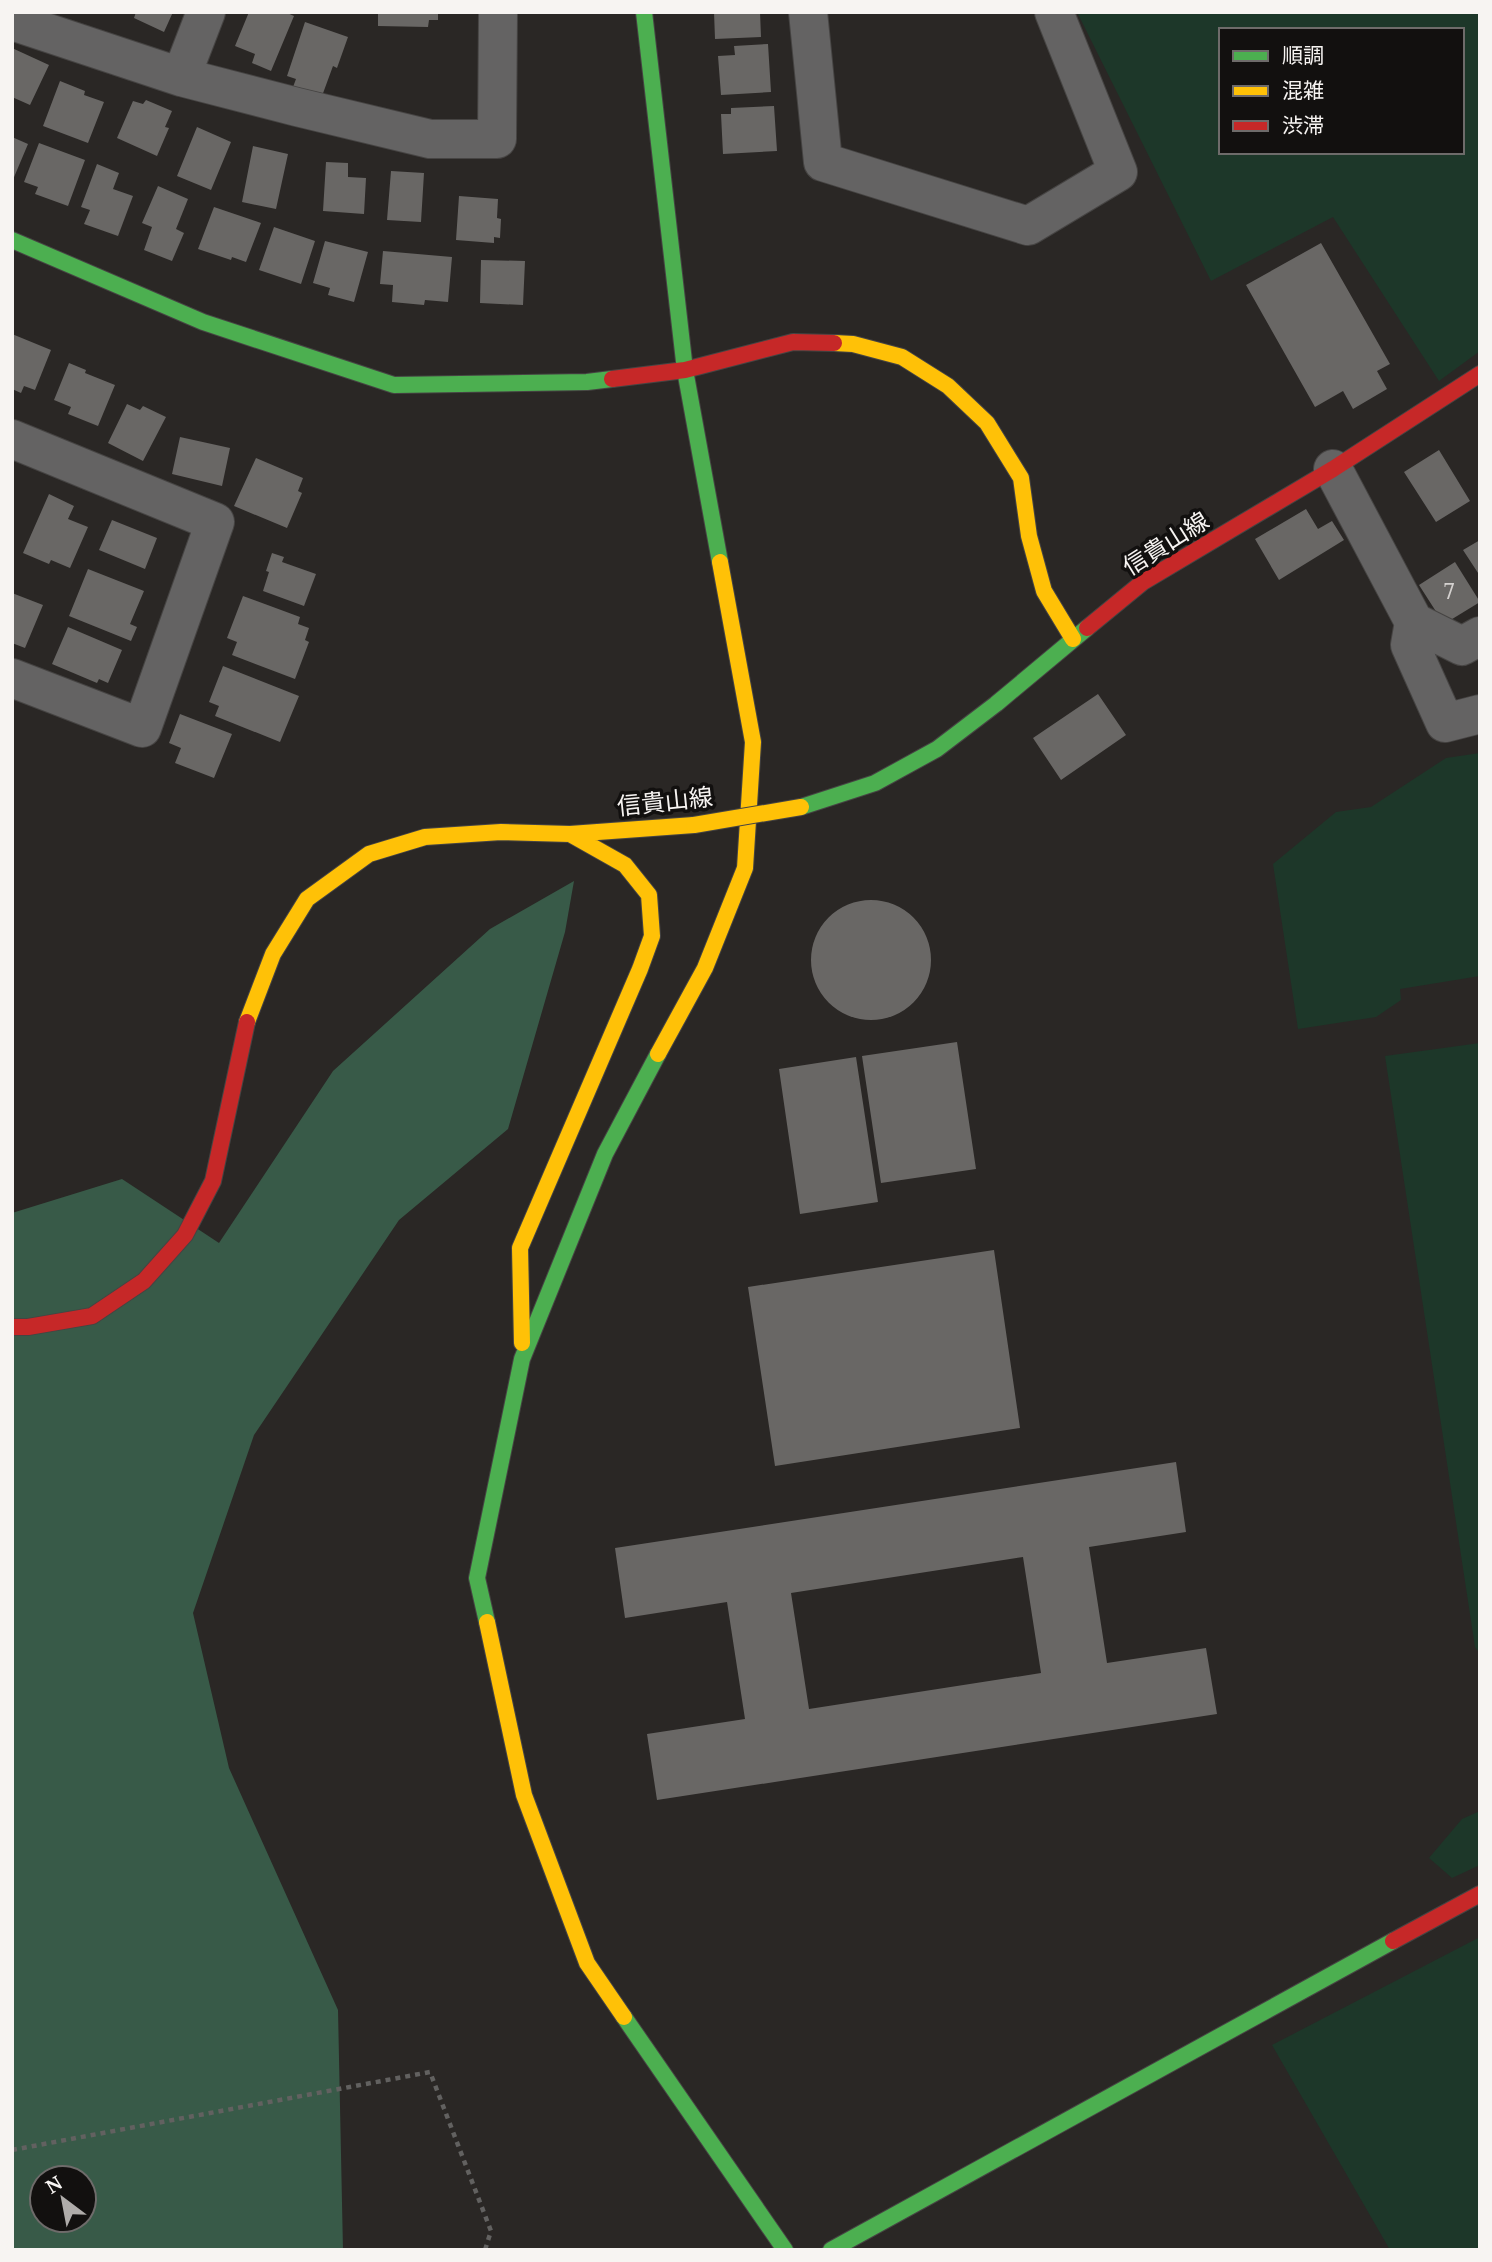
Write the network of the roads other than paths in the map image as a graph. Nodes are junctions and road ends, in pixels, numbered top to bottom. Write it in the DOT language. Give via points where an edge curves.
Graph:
graph roads {
  1 [pos="206,12"];
  2 [pos="498,12"];
  3 [pos="644,12"];
  4 [pos="808,12"];
  5 [pos="1054,12"];
  6 [pos="12,21"];
  7 [pos="181,77"];
  8 [pos="12,240"];
  9 [pos="685,370"];
  10 [pos="1480,374"];
  11 [pos="12,439"];
  12 [pos="1333,469"];
  13 [pos="1414,622"];
  14 [pos="1480,636"];
  15 [pos="1073,639"];
  16 [pos="12,678"];
  17 [pos="1480,714"];
  18 [pos="570,834"];
  19 [pos="12,1327"];
  20 [pos="522,1359"];
  21 [pos="1480,1894"];
  22 [pos="785,2250"];
  23 [pos="831,2250"];
  1 -- 7 [label="street"];
  2 -- 7 [label="street" via="497,139 430,139"];
  3 -- 9 [label="street"];
  4 -- 5 [label="street" via="822,162 1028,226 1118,172"];
  6 -- 7 [label="street"];
  8 -- 9 [label="street" via="203,322 394,384 587,382"];
  9 -- 15 [label="street" via="793,342 853,344 902,357 948,386 987,423 1021,478 1044,591"];
  9 -- 20 [label="street" via="753,742 745,868 705,968 604,1154"];
  10 -- 12 [label="street, 信貴山線"];
  11 -- 16 [label="street" via="215,522 142,728"];
  12 -- 13 [label="street"];
  12 -- 15 [label="street, 信貴山線" via="1143,582"];
  13 -- 14 [label="street" via="1462,646"];
  13 -- 17 [label="street" via="1410,645 1445,723"];
  15 -- 18 [label="street, 信貴山線, bridge" via="937,749 875,783 801,807 694,825"];
  18 -- 19 [label="street, 信貴山線" via="425,837 369,854 307,899 273,954 249,1014 213,1181 186,1236 144,1281 92,1316"];
  18 -- 20 [label="street" via="625,865 649,895 652,936 520,1248"];
  20 -- 22 [label="street" via="477,1578 524,1795 587,1963"];
  21 -- 23 [label="street"];
}
